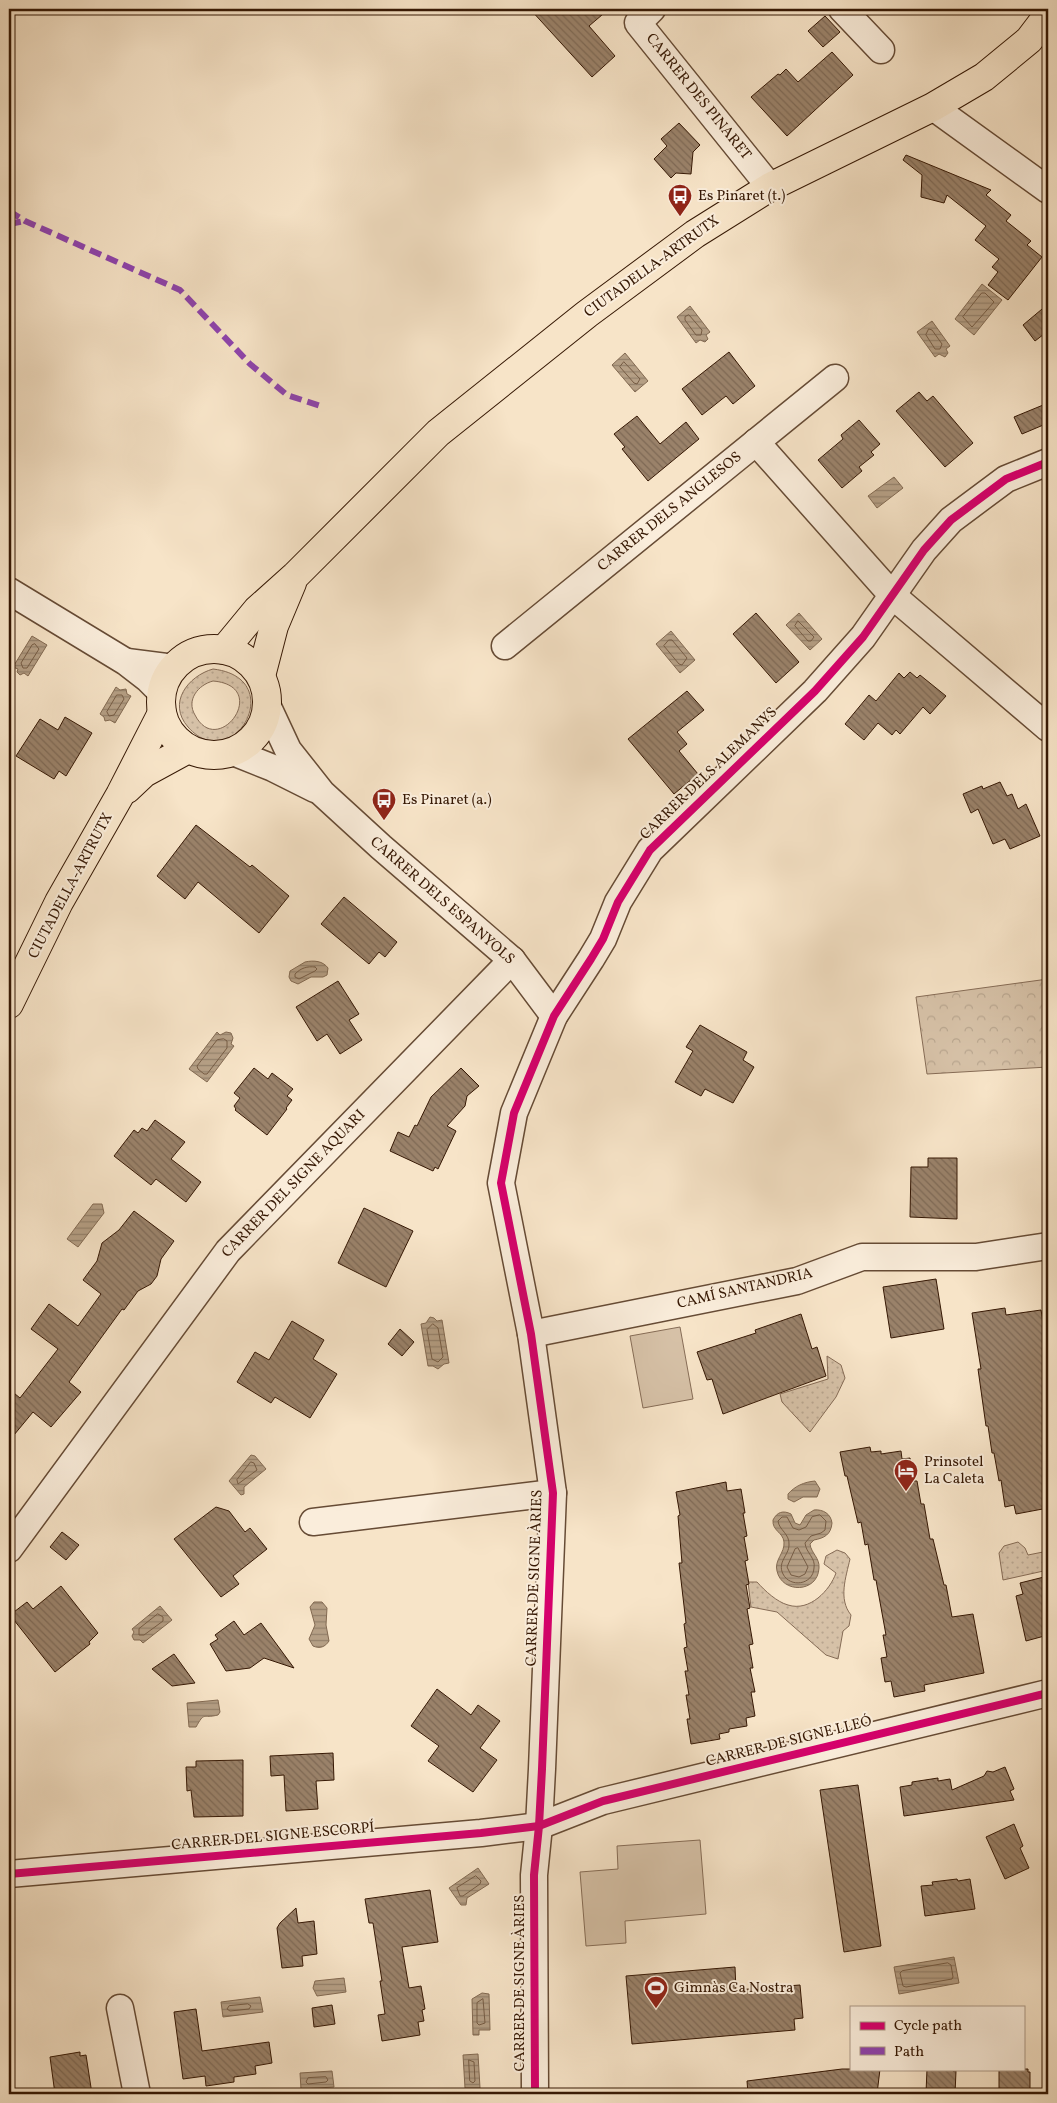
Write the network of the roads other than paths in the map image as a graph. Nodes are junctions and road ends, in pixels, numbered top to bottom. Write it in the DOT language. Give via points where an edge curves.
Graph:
graph roads {
  1 [pos="652,9"];
  2 [pos="842,9"];
  3 [pos="1048,15"];
  4 [pos="881,50"];
  5 [pos="933,107"];
  6 [pos="770,188"];
  7 [pos="1048,190"];
  8 [pos="835,378"];
  9 [pos="756,442"];
  10 [pos="1048,462"];
  11 [pos="295,576"];
  12 [pos="9,591"];
  13 [pos="893,596"];
  14 [pos="505,646"];
  15 [pos="224,650"];
  16 [pos="126,662"];
  17 [pos="174,668"];
  18 [pos="261,676"];
  19 [pos="162,703"];
  20 [pos="267,706"];
  21 [pos="1048,728"];
  22 [pos="188,749"];
  23 [pos="233,752"];
  24 [pos="322,793"];
  25 [pos="120,795"];
  26 [pos="512,960"];
  27 [pos="9,1004"];
  28 [pos="554,1016"];
  29 [pos="1048,1246"];
  30 [pos="531,1334"];
  31 [pos="553,1492"];
  32 [pos="313,1522"];
  33 [pos="9,1549"];
  34 [pos="1048,1693"];
  35 [pos="539,1826"];
  36 [pos="9,1874"];
  37 [pos="120,2008"];
  38 [pos="137,2094"];
  39 [pos="535,2094"];
  1 -- 6 [label="street, CARRER DES PINARET" via="638,23"];
  2 -- 4 [label="street"];
  3 -- 5 [label="main road, CIUTADELLA-ARTRUTX" via="1028,40 984,77"];
  5 -- 6 [label="main road, CIUTADELLA-ARTRUTX"];
  5 -- 7 [label="street"];
  6 -- 11 [label="main road, CIUTADELLA-ARTRUTX" via="695,234 587,314 438,433"];
  8 -- 9 [label="street, CARRER DELS ANGLESOS"];
  9 -- 13 [label="street"];
  9 -- 14 [label="street, CARRER DELS ANGLESOS"];
  10 -- 13 [label="street, CARRER DELS ALEMANYS" via="1006,479 951,520 924,550"];
  11 -- 15 [label="main road, CIUTADELLA-ARTRUTX" via="257,610"];
  11 -- 18 [label="main road" via="274,626"];
  12 -- 16 [label="street"];
  13 -- 21 [label="street"];
  13 -- 28 [label="street, CARRER DELS ALEMANYS" via="863,637 815,691 650,850 618,902 603,939"];
  15 -- 17 [label="main road" via="204,650 189,656"];
  15 -- 18 [label="main road" via="239,655"];
  16 -- 17 [label="street"];
  16 -- 19 [label="street" via="148,679"];
  17 -- 19 [label="main road" via="164,682"];
  18 -- 20 [label="main road" via="266,688"];
  19 -- 22 [label="main road" via="169,730"];
  19 -- 25 [label="main road, CIUTADELLA-ARTRUTX"];
  20 -- 23 [label="main road" via="258,733 248,744"];
  20 -- 24 [label="street, CARRER DELS ESPANYOLS" via="288,750"];
  22 -- 23 [label="main road" via="210,755"];
  22 -- 25 [label="main road" via="144,773"];
  23 -- 24 [label="street, CARRER DELS ESPANYOLS"];
  24 -- 26 [label="street, CARRER DELS ESPANYOLS"];
  25 -- 27 [label="main road, CIUTADELLA-ARTRUTX" via="60,902"];
  26 -- 28 [label="street, CARRER DELS ESPANYOLS"];
  26 -- 33 [label="street, CARRER DEL SIGNE AQUARI" via="228,1250"];
  28 -- 30 [label="street, CARRER DE SIGNE ÀRIES" via="514,1114 501,1183"];
  29 -- 30 [label="street, CAMÍ SANTANDRIA" via="976,1257 862,1257 797,1281"];
  30 -- 31 [label="street, CARRER DE SIGNE ÀRIES"];
  31 -- 32 [label="street"];
  31 -- 35 [label="street, CARRER DE SIGNE ÀRIES"];
  34 -- 35 [label="street, CARRER DE SIGNE LLEÓ" via="603,1801"];
  35 -- 36 [label="street, CARRER DEL SIGNE ESCORPÍ"];
  35 -- 39 [label="street, CARRER DE SIGNE ÀRIES" via="534,1875"];
  37 -- 38 [label="street"];
}
